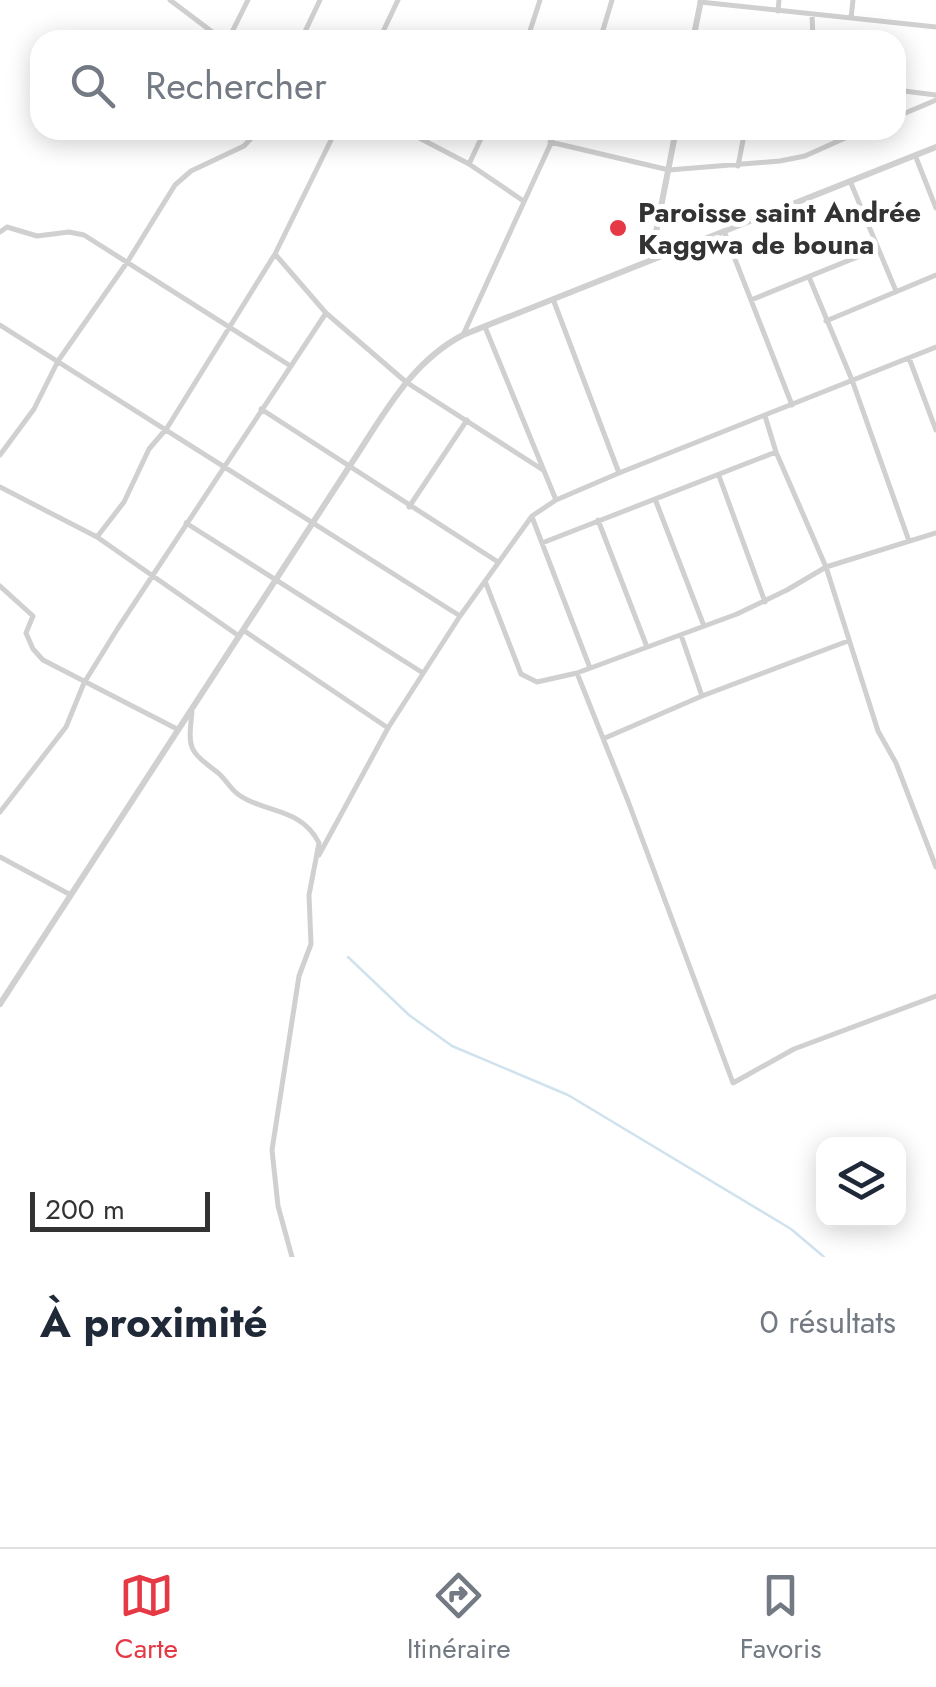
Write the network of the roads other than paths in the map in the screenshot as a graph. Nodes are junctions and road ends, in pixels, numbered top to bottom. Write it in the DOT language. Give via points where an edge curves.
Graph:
graph roads {
  1 [pos="170,0"];
  2 [pos="248,0"];
  3 [pos="320,0"];
  4 [pos="398,0"];
  5 [pos="540,0"];
  6 [pos="612,0"];
  7 [pos="780,0"];
  8 [pos="853,0"];
  9 [pos="701,1"];
  10 [pos="778,11"];
  11 [pos="812,14"];
  12 [pos="851,18"];
  13 [pos="936,28"];
  14 [pos="212,30"];
  15 [pos="232,30"];
  16 [pos="306,30"];
  17 [pos="384,30"];
  18 [pos="531,30"];
  19 [pos="603,30"];
  20 [pos="695,30"];
  21 [pos="813,30"];
  22 [pos="906,92"];
  23 [pos="936,98"];
  24 [pos="906,112"];
  25 [pos="250,140"];
  26 [pos="331,140"];
  27 [pos="423,140"];
  28 [pos="480,140"];
  29 [pos="674,140"];
  30 [pos="744,140"];
  31 [pos="836,141"];
  32 [pos="550,142"];
  33 [pos="936,147"];
  34 [pos="915,155"];
  35 [pos="469,164"];
  36 [pos="738,166"];
  37 [pos="668,170"];
  38 [pos="850,181"];
  39 [pos="522,200"];
  40 [pos="936,208"];
  41 [pos="724,231"];
  42 [pos="0,232"];
  43 [pos="877,249"];
  44 [pos="274,254"];
  45 [pos="650,260"];
  46 [pos="128,261"];
  47 [pos="936,276"];
  48 [pos="809,277"];
  49 [pos="896,291"];
  50 [pos="553,299"];
  51 [pos="751,300"];
  52 [pos="326,312"];
  53 [pos="826,321"];
  54 [pos="229,324"];
  55 [pos="0,325"];
  56 [pos="484,326"];
  57 [pos="463,335"];
  58 [pos="936,348"];
  59 [pos="909,358"];
  60 [pos="58,361"];
  61 [pos="289,365"];
  62 [pos="852,380"];
  63 [pos="406,382"];
  64 [pos="792,406"];
  65 [pos="261,409"];
  66 [pos="765,416"];
  67 [pos="466,420"];
  68 [pos="167,428"];
  69 [pos="936,430"];
  70 [pos="776,452"];
  71 [pos="0,456"];
  72 [pos="225,466"];
  73 [pos="349,467"];
  74 [pos="543,470"];
  75 [pos="618,473"];
  76 [pos="719,476"];
  77 [pos="0,486"];
  78 [pos="655,499"];
  79 [pos="556,500"];
  80 [pos="410,507"];
  81 [pos="532,516"];
  82 [pos="598,520"];
  83 [pos="186,523"];
  84 [pos="314,524"];
  85 [pos="936,533"];
  86 [pos="97,537"];
  87 [pos="909,542"];
  88 [pos="542,543"];
  89 [pos="498,562"];
  90 [pos="826,567"];
  91 [pos="150,576"];
  92 [pos="274,580"];
  93 [pos="485,581"];
  94 [pos="0,586"];
  95 [pos="764,602"];
  96 [pos="460,616"];
  97 [pos="704,626"];
  98 [pos="241,633"];
  99 [pos="681,635"];
  100 [pos="848,641"];
  101 [pos="647,647"];
  102 [pos="590,668"];
  103 [pos="423,673"];
  104 [pos="577,673"];
  105 [pos="84,683"];
  106 [pos="702,696"];
  107 [pos="193,704"];
  108 [pos="388,728"];
  109 [pos="177,729"];
  110 [pos="605,738"];
  111 [pos="0,812"];
  112 [pos="0,856"];
  113 [pos="319,856"];
  114 [pos="936,867"];
  115 [pos="69,894"];
  116 [pos="936,996"];
  117 [pos="0,1004"];
  118 [pos="292,1257"];
  1 -- 14 [label="street"];
  2 -- 15 [label="street"];
  3 -- 16 [label="street"];
  4 -- 17 [label="street"];
  5 -- 18 [label="street"];
  6 -- 19 [label="street"];
  7 -- 10 [label="street"];
  8 -- 12 [label="street"];
  9 -- 10 [label="street"];
  9 -- 20 [label="street"];
  10 -- 11 [label="street"];
  11 -- 12 [label="street"];
  11 -- 21 [label="street"];
  12 -- 13 [label="street"];
  22 -- 23 [label="street"];
  23 -- 24 [label="street"];
  25 -- 46 [label="street" via="182,178"];
  26 -- 44 [label="street"];
  27 -- 35 [label="street"];
  28 -- 35 [label="street"];
  29 -- 37 [label="street"];
  30 -- 36 [label="street"];
  31 -- 36 [label="street" via="805,156"];
  32 -- 37 [label="street"];
  32 -- 39 [label="street"];
  33 -- 34 [label="street"];
  34 -- 38 [label="street"];
  34 -- 40 [label="street"];
  35 -- 39 [label="street"];
  36 -- 37 [label="street"];
  37 -- 45 [label="street"];
  38 -- 41 [label="street"];
  38 -- 43 [label="street"];
  39 -- 57 [label="street"];
  41 -- 45 [label="street"];
  41 -- 51 [label="street"];
  42 -- 46 [label="street" via="76,232"];
  43 -- 48 [label="street"];
  43 -- 49 [label="street"];
  44 -- 52 [label="street"];
  44 -- 54 [label="street"];
  45 -- 50 [label="street"];
  46 -- 54 [label="street"];
  46 -- 60 [label="street"];
  47 -- 49 [label="street"];
  48 -- 51 [label="street"];
  48 -- 53 [label="street"];
  49 -- 53 [label="street"];
  50 -- 56 [label="street"];
  50 -- 75 [label="street"];
  51 -- 64 [label="street"];
  52 -- 61 [label="street"];
  52 -- 63 [label="street"];
  53 -- 62 [label="street"];
  54 -- 61 [label="street"];
  54 -- 68 [label="street"];
  55 -- 60 [label="street"];
  56 -- 57 [label="street"];
  56 -- 74 [label="street"];
  57 -- 63 [label="street" via="427,358"];
  58 -- 59 [label="street"];
  59 -- 62 [label="street"];
  59 -- 69 [label="street"];
  60 -- 68 [label="street"];
  60 -- 71 [label="street"];
  61 -- 65 [label="street"];
  62 -- 64 [label="street"];
  62 -- 87 [label="street"];
  63 -- 67 [label="street"];
  63 -- 73 [label="street"];
  64 -- 66 [label="street"];
  65 -- 72 [label="street"];
  65 -- 73 [label="street"];
  66 -- 70 [label="street"];
  66 -- 75 [label="street"];
  67 -- 74 [label="street"];
  67 -- 80 [label="street"];
  68 -- 72 [label="street"];
  68 -- 86 [label="street"];
  70 -- 76 [label="street"];
  70 -- 90 [label="street"];
  72 -- 83 [label="street"];
  72 -- 84 [label="street"];
  73 -- 80 [label="street"];
  73 -- 84 [label="street"];
  74 -- 79 [label="street"];
  75 -- 79 [label="street"];
  76 -- 78 [label="street"];
  76 -- 95 [label="street"];
  77 -- 86 [label="street"];
  78 -- 82 [label="street"];
  78 -- 97 [label="street"];
  79 -- 81 [label="street"];
  80 -- 89 [label="street"];
  81 -- 88 [label="street"];
  81 -- 89 [label="street"];
  82 -- 88 [label="street"];
  82 -- 101 [label="street"];
  83 -- 91 [label="street"];
  83 -- 92 [label="street"];
  84 -- 92 [label="street"];
  84 -- 96 [label="street"];
  85 -- 87 [label="street"];
  86 -- 91 [label="street"];
  87 -- 90 [label="street"];
  88 -- 102 [label="street"];
  89 -- 93 [label="street"];
  90 -- 95 [label="street"];
  90 -- 100 [label="street"];
  91 -- 98 [label="street"];
  91 -- 105 [label="street"];
  92 -- 98 [label="street"];
  92 -- 103 [label="street"];
  93 -- 96 [label="street"];
  93 -- 104 [label="street" via="525,678"];
  94 -- 105 [label="street" via="33,616 26,633 37,655"];
  95 -- 97 [label="street"];
  96 -- 103 [label="street"];
  97 -- 99 [label="street"];
  98 -- 107 [label="street"];
  98 -- 108 [label="street"];
  99 -- 101 [label="street"];
  99 -- 106 [label="street"];
  100 -- 106 [label="street"];
  100 -- 114 [label="street"];
  101 -- 102 [label="street"];
  102 -- 104 [label="street"];
  103 -- 108 [label="street"];
  104 -- 110 [label="street"];
  105 -- 109 [label="street"];
  105 -- 111 [label="street" via="66,727"];
  106 -- 110 [label="street"];
  107 -- 109 [label="street"];
  107 -- 113 [label="street" via="194,755 239,796 303,824 318,839"];
  108 -- 113 [label="street"];
  109 -- 115 [label="street"];
  110 -- 116 [label="street" via="733,1084 794,1050"];
  112 -- 115 [label="street"];
  113 -- 118 [label="street" via="309,895 311,948 299,976 272,1150"];
  115 -- 117 [label="street"];
}
